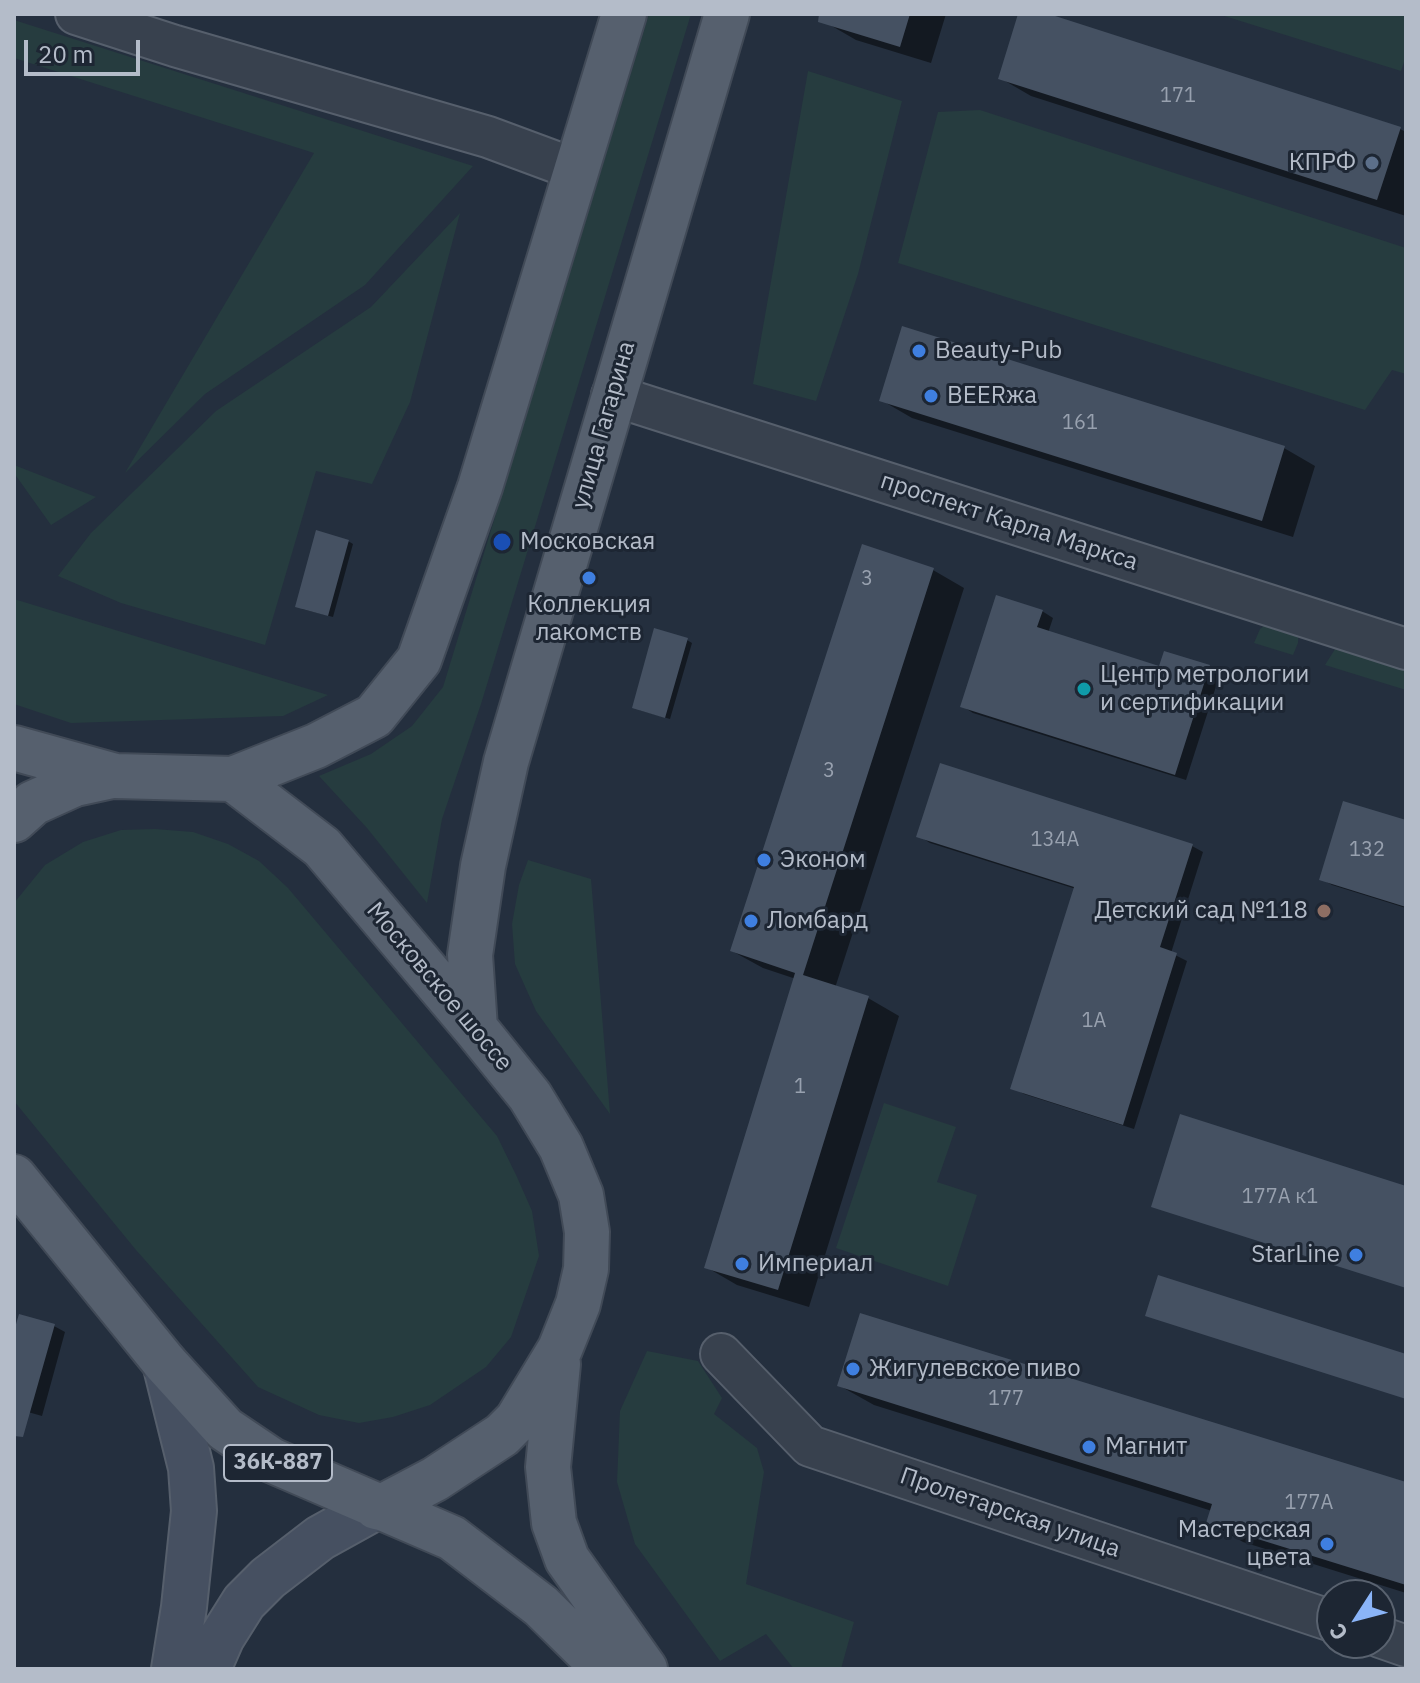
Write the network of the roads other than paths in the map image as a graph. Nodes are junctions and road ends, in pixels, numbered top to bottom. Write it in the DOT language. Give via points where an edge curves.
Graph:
graph roads {
  1 [pos="76,14"];
  2 [pos="624,14"];
  3 [pos="727,14"];
  4 [pos="577,170"];
  5 [pos="612,395"];
  6 [pos="1406,649"];
  7 [pos="14,748"];
  8 [pos="115,776"];
  9 [pos="233,779"];
  10 [pos="14,820"];
  11 [pos="475,1028"];
  12 [pos="14,1177"];
  13 [pos="560,1349"];
  14 [pos="721,1354"];
  15 [pos="165,1363"];
  16 [pos="378,1508"];
  17 [pos="1316,1616"];
  18 [pos="174,1669"];
  19 [pos="208,1669"];
  20 [pos="605,1669"];
  21 [pos="645,1669"];
  1 -- 4 [label="street" via="488,137"];
  2 -- 4 [label="main road"];
  3 -- 5 [label="main road, улица Гагарина"];
  4 -- 9 [label="main road" via="480,487 419,660 374,716"];
  5 -- 6 [label="street, проспект Карла Маркса"];
  5 -- 11 [label="main road, улица Гагарина" via="506,762 483,866 470,955"];
  7 -- 8 [label="main road"];
  8 -- 9 [label="main road"];
  8 -- 10 [label="main road" via="75,784 33,803"];
  9 -- 11 [label="main road, Московское шоссе" via="322,847"];
  11 -- 13 [label="main road, Московское шоссе" via="530,1096 561,1147 581,1195 586,1269"];
  12 -- 15 [label="main road, 36К-887"];
  13 -- 16 [label="main road, Московское шоссе" via="517,1420 502,1435"];
  13 -- 21 [label="main road, Московское шоссе" via="548,1467 554,1523 567,1559"];
  14 -- 17 [label="street, Пролетарская улица" via="810,1446"];
  15 -- 16 [label="main road, 36К-887" via="225,1429 305,1476"];
  15 -- 18 [label="main road" via="191,1468 194,1511"];
  16 -- 19 [label="main road" via="320,1538 268,1578 244,1602"];
  16 -- 20 [label="main road, 36К-887" via="452,1538 541,1606"];
}
